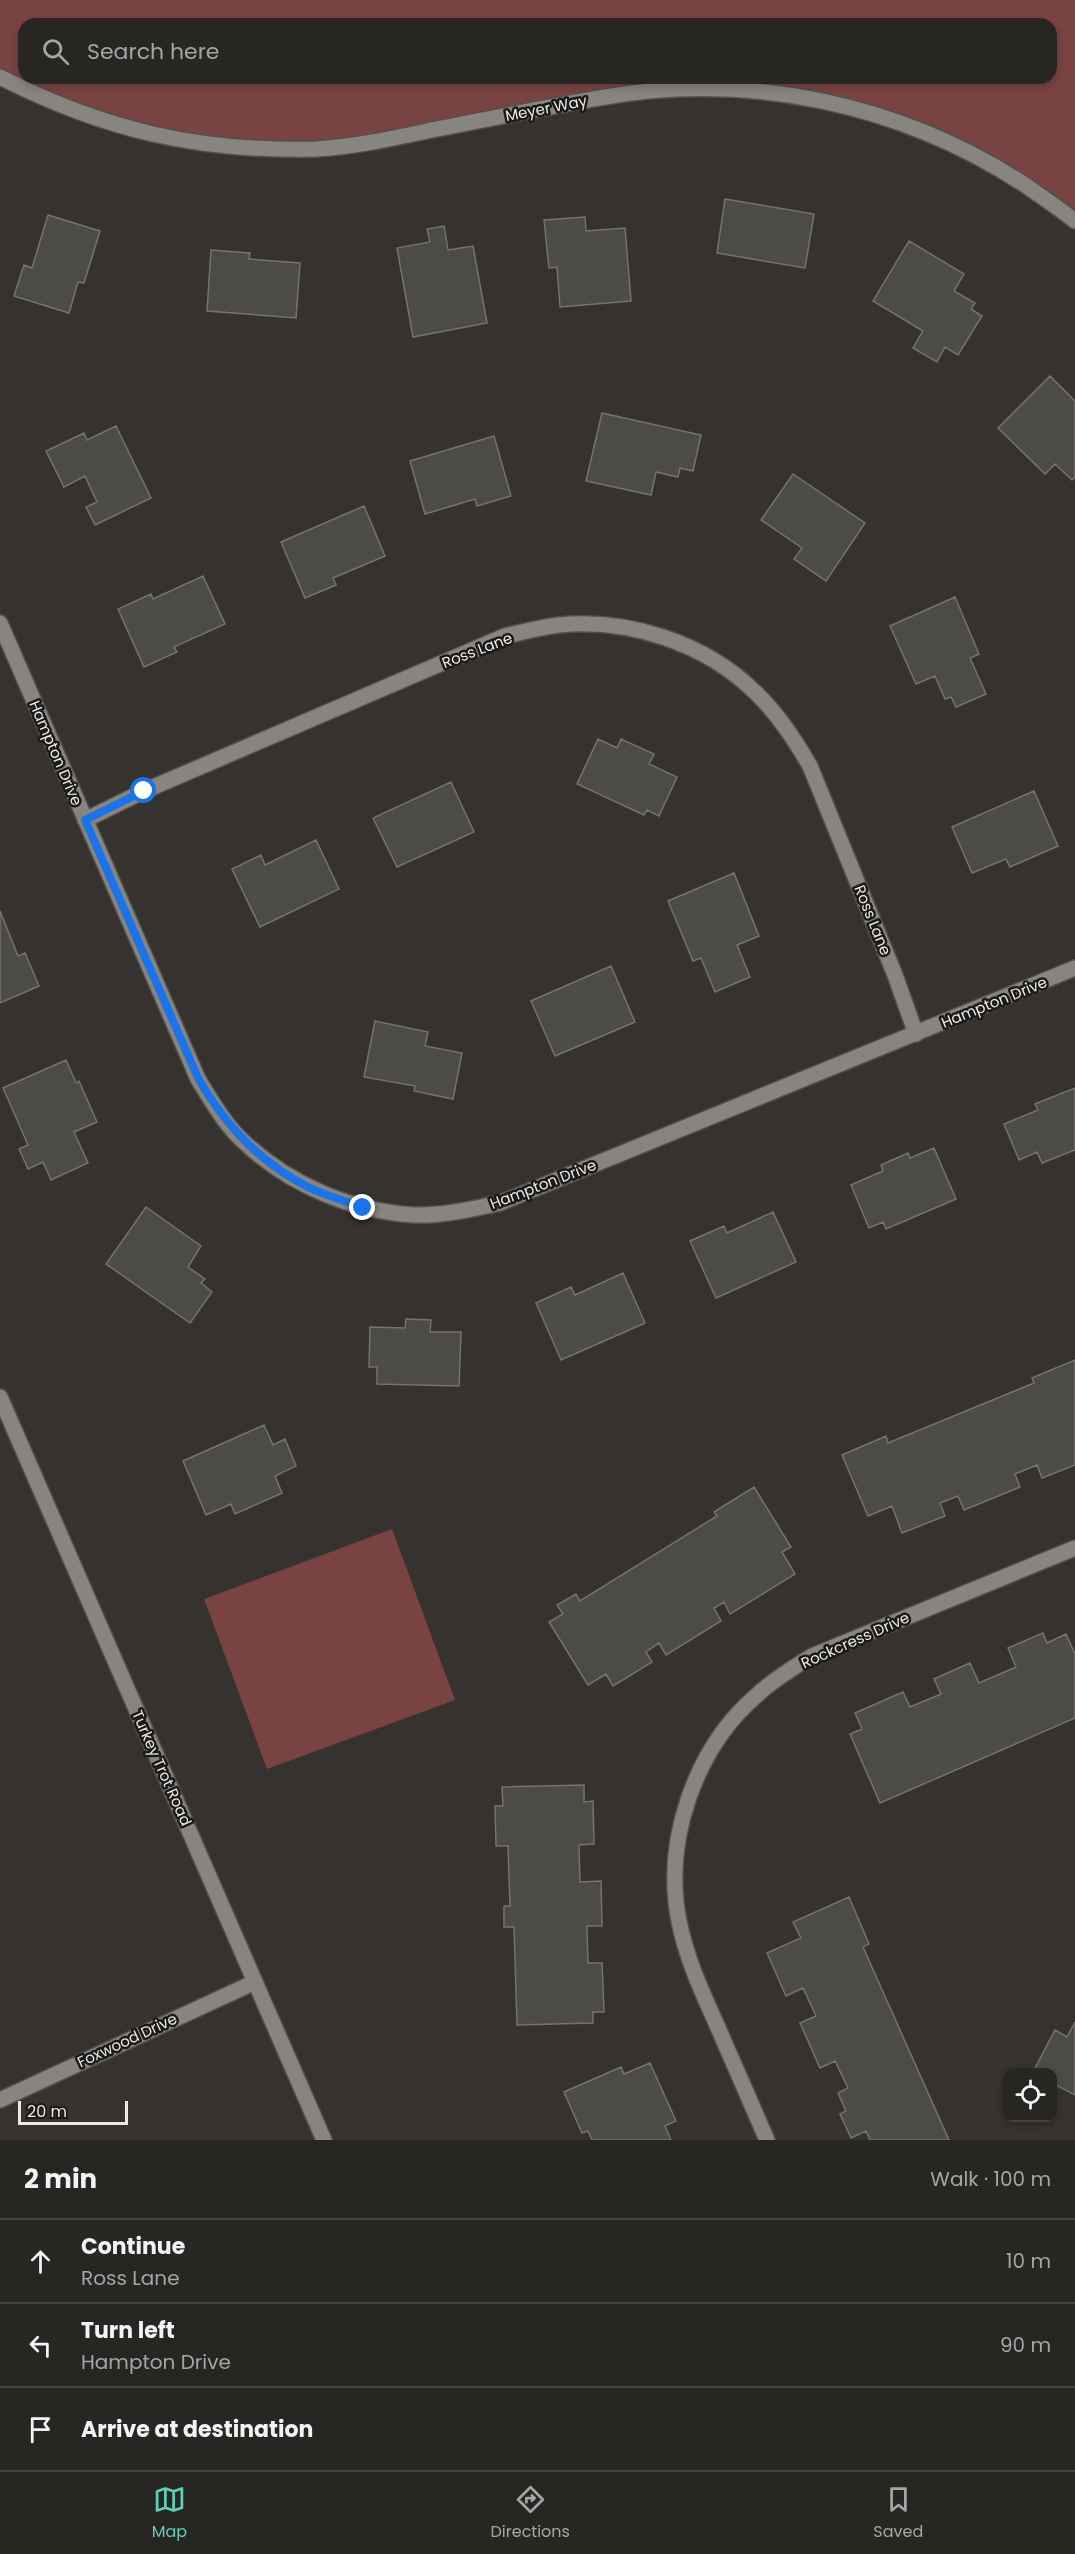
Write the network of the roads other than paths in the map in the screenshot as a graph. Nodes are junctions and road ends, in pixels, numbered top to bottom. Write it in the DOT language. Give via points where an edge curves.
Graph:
graph roads {
  1 [pos="0,77"];
  2 [pos="1075,221"];
  3 [pos="0,623"];
  4 [pos="85,820"];
  5 [pos="1075,969"];
  6 [pos="916,1034"];
  7 [pos="0,1397"];
  8 [pos="1075,1548"];
  9 [pos="255,1982"];
  10 [pos="0,2100"];
  11 [pos="324,2140"];
  12 [pos="766,2140"];
  1 -- 2 [label="street, Meyer Way" via="45,100 124,128 235,148 318,149 372,142 602,97 681,88 777,92 895,121 955,144 1003,171"];
  3 -- 4 [label="street, Hampton Drive"];
  4 -- 6 [label="street, Hampton Drive" via="198,1078 212,1101 243,1141 281,1172 363,1208 414,1215 500,1203"];
  4 -- 6 [label="street, Ross Lane" via="505,636 558,625 629,628 680,643 728,669 756,693 792,735 810,766 896,975"];
  5 -- 6 [label="street, Hampton Drive"];
  7 -- 9 [label="street, Turkey Trot Road"];
  8 -- 12 [label="street, Rockcress Drive" via="812,1656 782,1674 755,1696 720,1736 694,1783 683,1817 675,1868 678,1920 693,1971"];
  9 -- 10 [label="street, Foxwood Drive"];
  9 -- 11 [label="street, Turkey Trot Road"];
}
